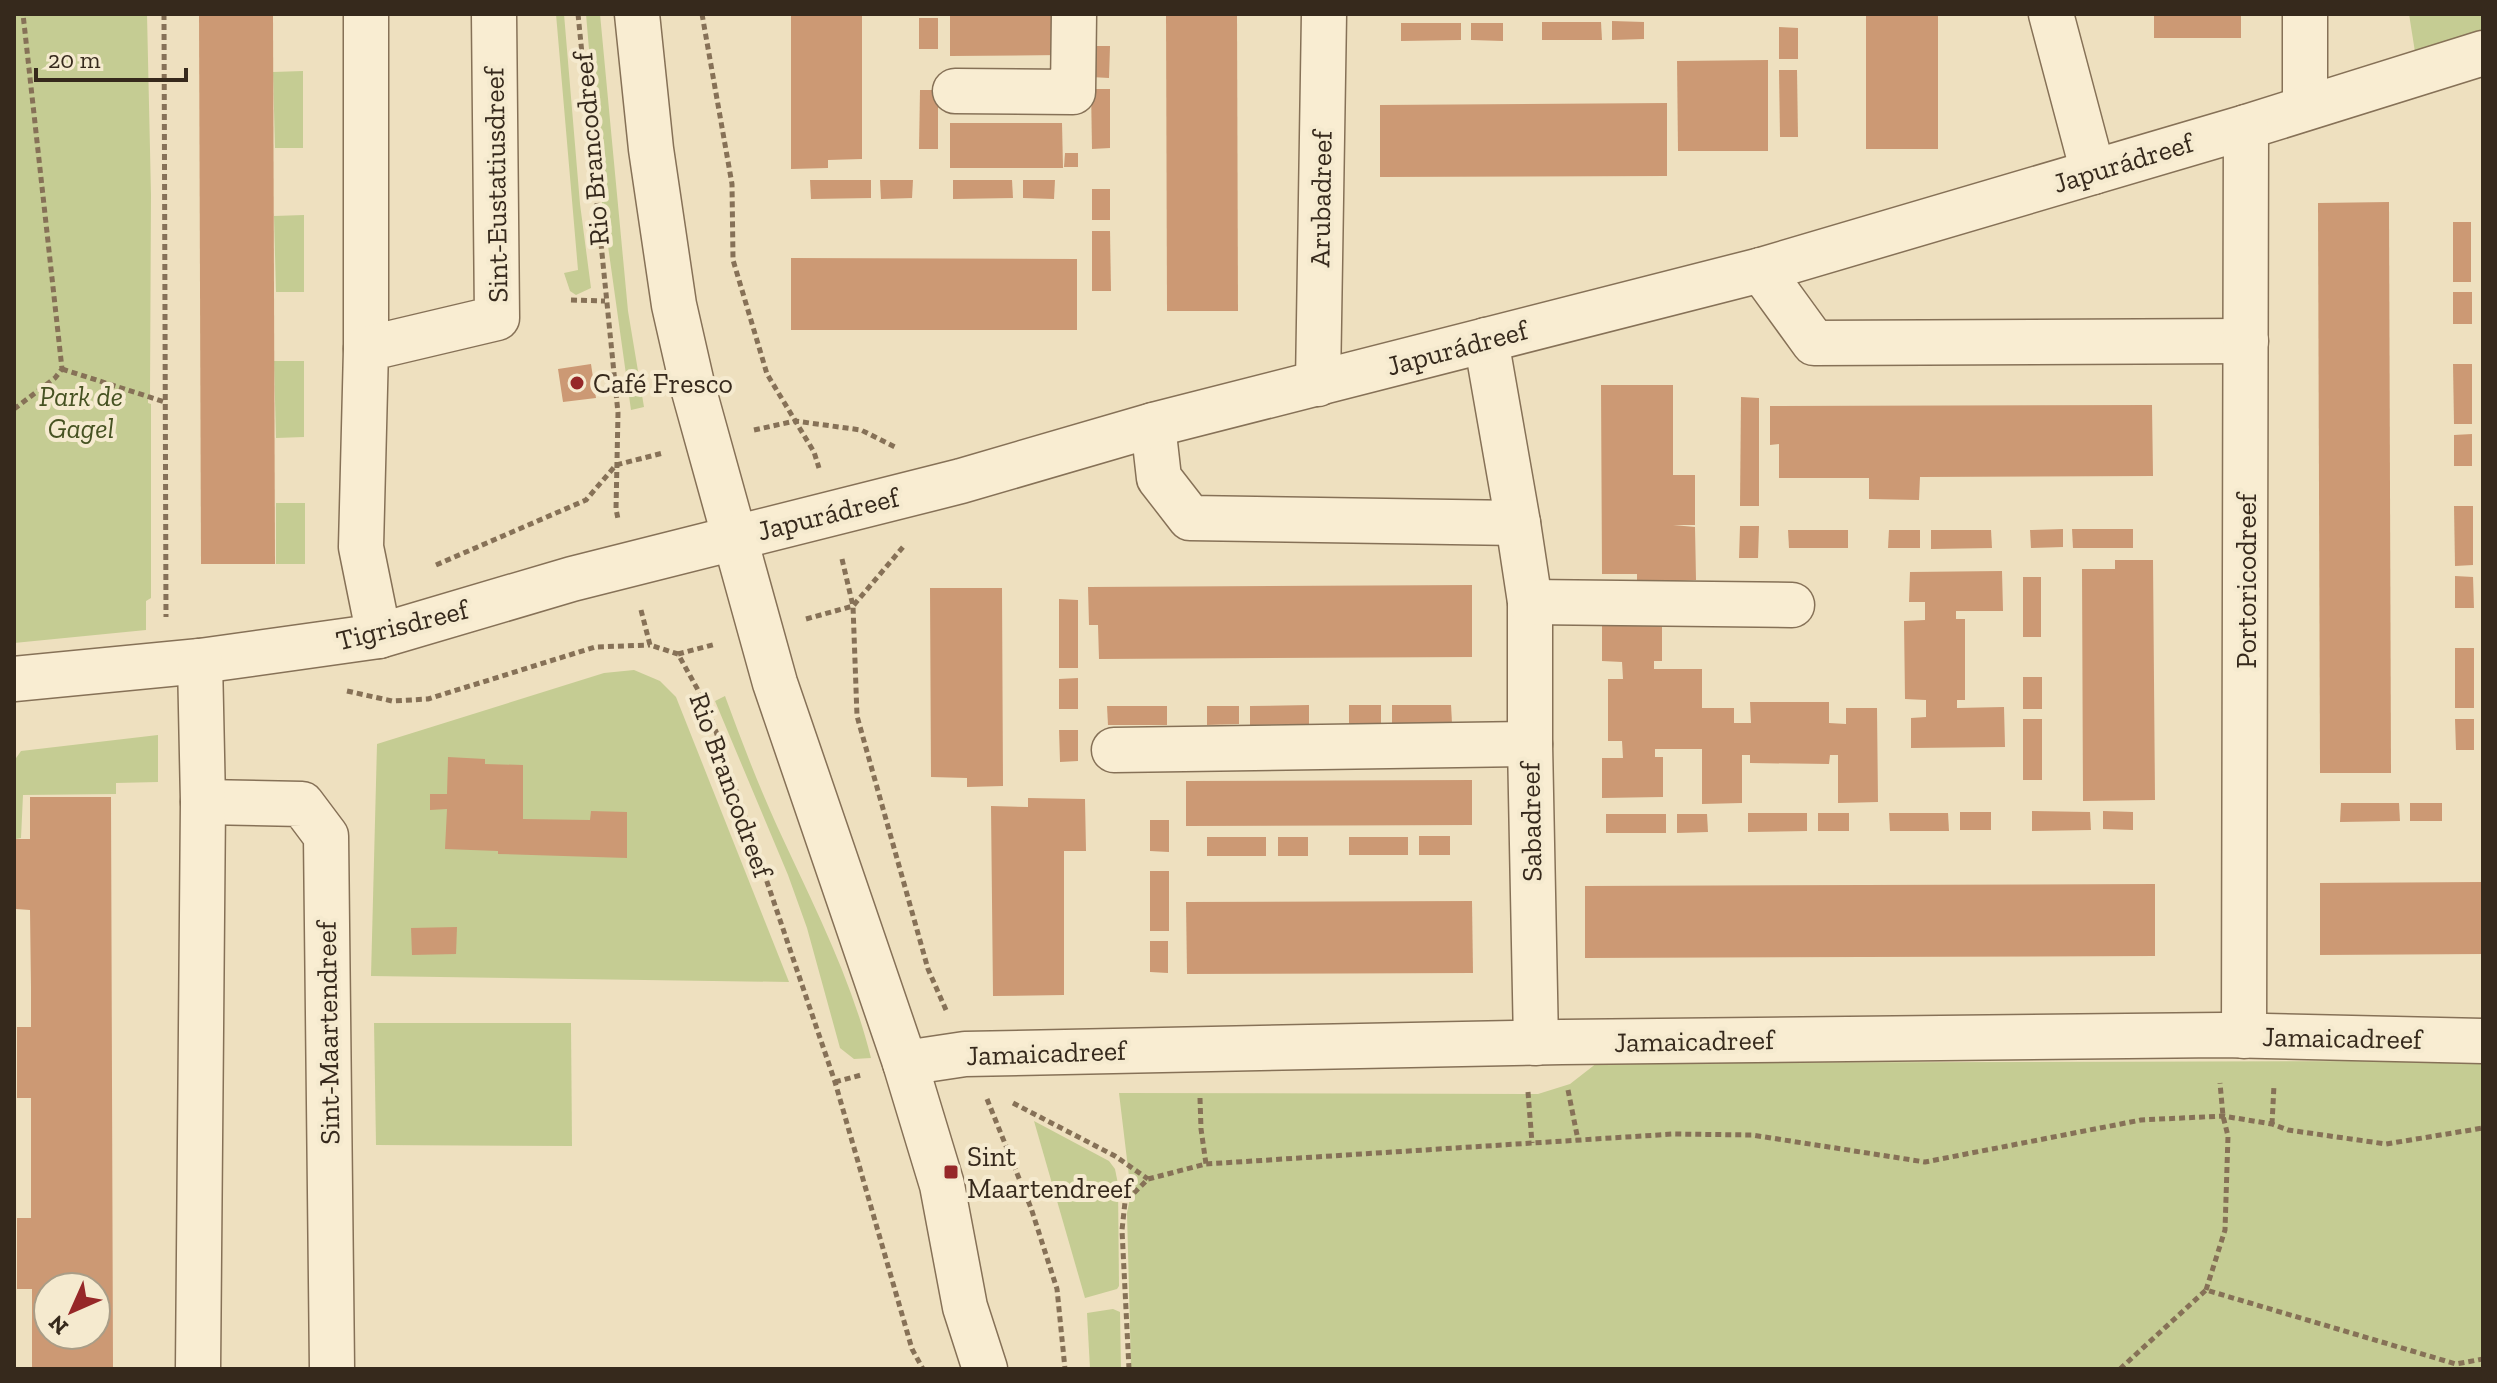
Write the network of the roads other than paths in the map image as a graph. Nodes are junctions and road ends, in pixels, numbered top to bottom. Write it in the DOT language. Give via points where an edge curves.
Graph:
graph roads {
  1 [pos="366,14"];
  2 [pos="494,14"];
  3 [pos="637,14"];
  4 [pos="1074,14"];
  5 [pos="1324,14"];
  6 [pos="2051,14"];
  7 [pos="2305,14"];
  8 [pos="2483,53"];
  9 [pos="955,91"];
  10 [pos="2305,108"];
  11 [pos="2246,127"];
  12 [pos="2093,172"];
  13 [pos="1761,270"];
  14 [pos="1486,340"];
  15 [pos="2246,341"];
  16 [pos="366,349"];
  17 [pos="1318,384"];
  18 [pos="1153,425"];
  19 [pos="1518,523"];
  20 [pos="735,537"];
  21 [pos="1530,602"];
  22 [pos="1792,605"];
  23 [pos="379,636"];
  24 [pos="183,663"];
  25 [pos="14,679"];
  26 [pos="1530,744"];
  27 [pos="1114,750"];
  28 [pos="203,802"];
  29 [pos="2233,1036"];
  30 [pos="2483,1041"];
  31 [pos="1536,1043"];
  32 [pos="905,1063"];
  33 [pos="198,1369"];
  34 [pos="332,1369"];
  35 [pos="985,1369"];
  1 -- 16 [label="street"];
  2 -- 16 [label="street, Sint-Eustatiusdreef" via="497,318"];
  3 -- 20 [label="street, Rio Brancodreef" via="674,305"];
  4 -- 9 [label="street" via="1073,92"];
  5 -- 17 [label="street, Arubadreef"];
  6 -- 12 [label="street"];
  7 -- 10 [label="street"];
  8 -- 10 [label="street, Japurádreef"];
  10 -- 11 [label="street, Japurádreef"];
  11 -- 12 [label="street, Japurádreef"];
  11 -- 15 [label="street, Portoricodreef"];
  12 -- 13 [label="street, Japurádreef"];
  13 -- 14 [label="street, Japurádreef"];
  13 -- 15 [label="street" via="1814,343"];
  14 -- 17 [label="street, Japurádreef"];
  14 -- 19 [label="street, Sabadreef"];
  15 -- 29 [label="street, Portoricodreef"];
  16 -- 23 [label="street" via="361,547"];
  17 -- 18 [label="street, Japurádreef"];
  18 -- 19 [label="street" via="1159,478 1190,518"];
  18 -- 20 [label="street, Japurádreef" via="961,481"];
  19 -- 21 [label="street, Sabadreef"];
  20 -- 23 [label="street, Tigrisdreef"];
  20 -- 32 [label="street, Rio Brancodreef" via="775,683"];
  21 -- 22 [label="street"];
  21 -- 26 [label="street, Sabadreef"];
  23 -- 24 [label="street, Tigrisdreef"];
  24 -- 25 [label="street, Tigrisdreef"];
  24 -- 28 [label="street"];
  26 -- 27 [label="street"];
  26 -- 31 [label="street, Sabadreef"];
  28 -- 33 [label="street"];
  28 -- 34 [label="street, Sint-Maartendreef" via="302,804 326,836"];
  29 -- 30 [label="street, Jamaicadreef"];
  29 -- 31 [label="street, Jamaicadreef"];
  31 -- 32 [label="street, Jamaicadreef" via="1198,1049 973,1071"];
  32 -- 35 [label="street, Rio Brancodreef" via="942,1185 965,1307"];
}
